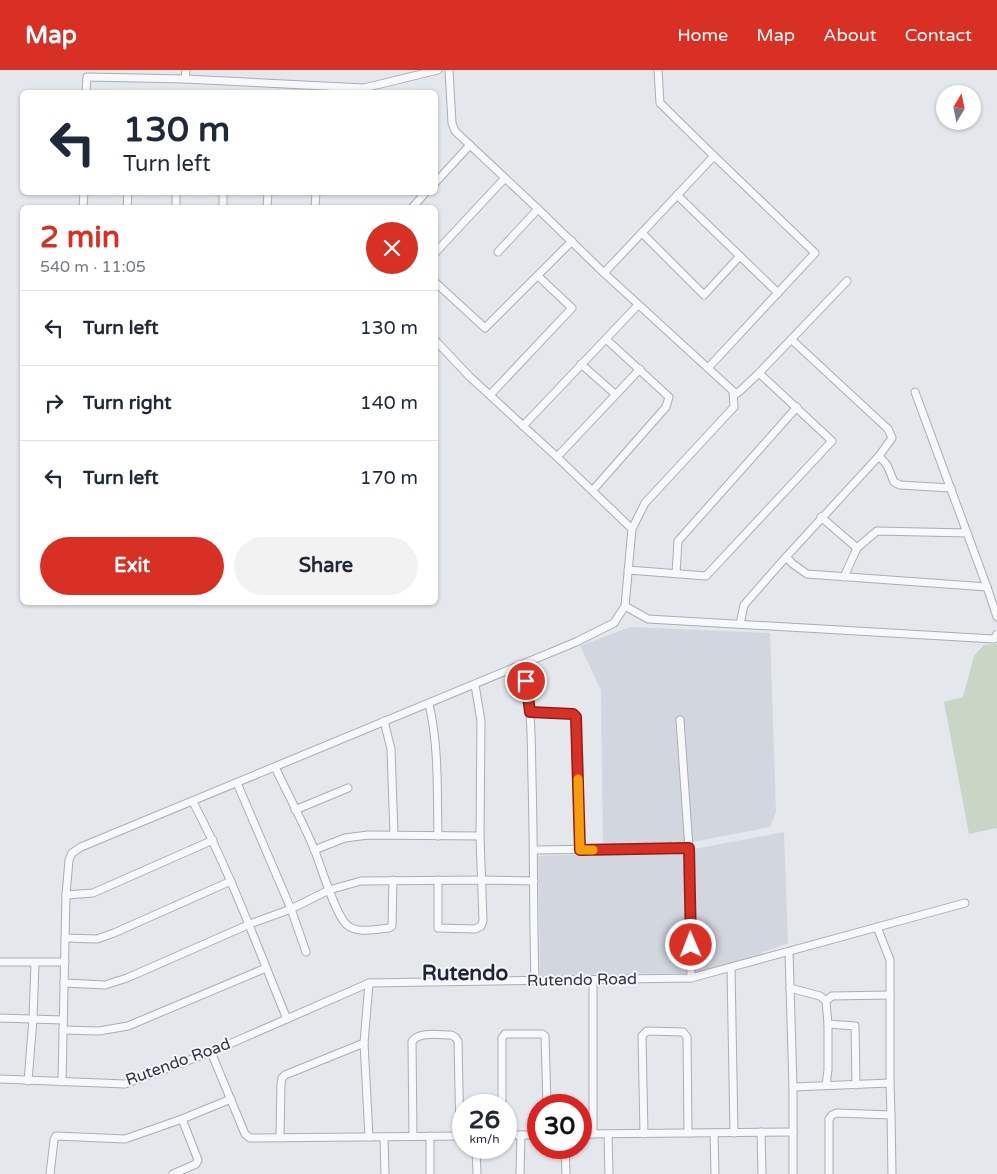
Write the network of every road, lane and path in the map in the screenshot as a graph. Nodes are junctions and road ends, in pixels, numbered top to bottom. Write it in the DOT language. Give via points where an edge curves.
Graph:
graph roads {
  1 [pos="186,70"];
  2 [pos="438,70"];
  3 [pos="450,70"];
  4 [pos="658,70"];
  5 [pos="413,72"];
  6 [pos="185,79"];
  7 [pos="319,89"];
  8 [pos="86,90"];
  9 [pos="470,145"];
  10 [pos="714,156"];
  11 [pos="505,178"];
  12 [pos="438,180"];
  13 [pos="423,195"];
  14 [pos="677,195"];
  15 [pos="415,205"];
  16 [pos="538,209"];
  17 [pos="642,233"];
  18 [pos="572,241"];
  19 [pos="438,250"];
  20 [pos="498,252"];
  21 [pos="740,256"];
  22 [pos="604,273"];
  23 [pos="538,276"];
  24 [pos="846,281"];
  25 [pos="438,285"];
  26 [pos="778,293"];
  27 [pos="638,305"];
  28 [pos="606,339"];
  29 [pos="792,340"];
  30 [pos="438,343"];
  31 [pos="441,346"];
  32 [pos="438,349"];
  33 [pos="581,364"];
  34 [pos="708,368"];
  35 [pos="640,369"];
  36 [pos="759,373"];
  37 [pos="915,392"];
  38 [pos="615,394"];
  39 [pos="490,395"];
  40 [pos="734,395"];
  41 [pos="797,407"];
  42 [pos="523,426"];
  43 [pos="878,456"];
  44 [pos="558,457"];
  45 [pos="951,488"];
  46 [pos="593,490"];
  47 [pos="821,518"];
  48 [pos="632,529"];
  49 [pos="968,533"];
  50 [pos="857,548"];
  51 [pos="786,557"];
  52 [pos="628,570"];
  53 [pos="676,573"];
  54 [pos="844,577"];
  55 [pos="987,587"];
  56 [pos="626,606"];
  57 [pos="997,617"];
  58 [pos="740,624"];
  59 [pos="997,634"];
  60 [pos="520,666"];
  61 [pos="474,685"];
  62 [pos="429,704"];
  63 [pos="530,712"];
  64 [pos="680,720"];
  65 [pos="384,721"];
  66 [pos="275,767"];
  67 [pos="237,783"];
  68 [pos="348,788"];
  69 [pos="193,802"];
  70 [pos="295,810"];
  71 [pos="394,835"];
  72 [pos="438,836"];
  73 [pos="480,836"];
  74 [pos="213,840"];
  75 [pos="689,848"];
  76 [pos="314,850"];
  77 [pos="534,850"];
  78 [pos="580,850"];
  79 [pos="393,880"];
  80 [pos="438,880"];
  81 [pos="483,880"];
  82 [pos="231,881"];
  83 [pos="534,881"];
  84 [pos="329,890"];
  85 [pos="66,895"];
  86 [pos="965,903"];
  87 [pos="290,909"];
  88 [pos="250,924"];
  89 [pos="877,927"];
  90 [pos="65,938"];
  91 [pos="306,952"];
  92 [pos="788,952"];
  93 [pos="0,962"];
  94 [pos="65,962"];
  95 [pos="35,963"];
  96 [pos="266,968"];
  97 [pos="731,968"];
  98 [pos="691,978"];
  99 [pos="534,981"];
  100 [pos="593,981"];
  101 [pos="369,983"];
  102 [pos="64,984"];
  103 [pos="790,988"];
  104 [pos="890,995"];
  105 [pos="826,1001"];
  106 [pos="0,1018"];
  107 [pos="33,1019"];
  108 [pos="287,1019"];
  109 [pos="63,1020"];
  110 [pos="828,1024"];
  111 [pos="63,1030"];
  112 [pos="364,1043"];
  113 [pos="211,1052"];
  114 [pos="0,1079"];
  115 [pos="28,1081"];
  116 [pos="62,1082"];
  117 [pos="890,1083"];
  118 [pos="826,1085"];
  119 [pos="856,1085"];
  120 [pos="793,1087"];
  121 [pos="460,1094"];
  122 [pos="502,1094"];
  123 [pos="547,1094"];
  124 [pos="232,1099"];
  125 [pos="891,1115"];
  126 [pos="182,1119"];
  127 [pos="734,1132"];
  128 [pos="761,1132"];
  129 [pos="793,1132"];
  130 [pos="688,1133"];
  131 [pos="714,1133"];
  132 [pos="593,1134"];
  133 [pos="608,1134"];
  134 [pos="644,1134"];
  135 [pos="517,1135"];
  136 [pos="521,1135"];
  137 [pos="527,1135"];
  138 [pos="413,1136"];
  139 [pos="430,1136"];
  140 [pos="452,1136"];
  141 [pos="369,1137"];
  142 [pos="384,1137"];
  143 [pos="280,1138"];
  144 [pos="476,1159"];
  145 [pos="565,1159"];
  146 [pos="50,1174"];
  147 [pos="173,1174"];
  148 [pos="385,1174"];
  149 [pos="430,1174"];
  150 [pos="477,1174"];
  151 [pos="520,1174"];
  152 [pos="566,1174"];
  153 [pos="609,1174"];
  154 [pos="715,1174"];
  155 [pos="762,1174"];
  156 [pos="793,1174"];
  157 [pos="829,1174"];
  158 [pos="892,1174"];
  1 -- 6 [label="street"];
  2 -- 5 [label="street"];
  3 -- 9 [label="street" via="452,123 455,131"];
  4 -- 10 [label="street" via="660,103"];
  5 -- 7 [label="street" via="364,88"];
  6 -- 7 [label="street"];
  6 -- 8 [label="street" via="87,77"];
  9 -- 11 [label="street"];
  9 -- 12 [label="street"];
  10 -- 14 [label="street"];
  10 -- 26 [label="street" via="815,253"];
  11 -- 16 [label="street"];
  11 -- 19 [label="street"];
  13 -- 15 [label="street"];
  14 -- 17 [label="street"];
  14 -- 21 [label="street"];
  16 -- 18 [label="street"];
  16 -- 20 [label="street"];
  17 -- 21 [label="street" via="704,295"];
  17 -- 22 [label="street"];
  18 -- 22 [label="street"];
  18 -- 23 [label="street"];
  21 -- 26 [label="street"];
  22 -- 27 [label="street"];
  23 -- 25 [label="street" via="485,328"];
  23 -- 39 [label="street" via="572,308"];
  24 -- 29 [label="street"];
  26 -- 34 [label="street"];
  27 -- 28 [label="street"];
  27 -- 34 [label="street"];
  28 -- 33 [label="street"];
  28 -- 35 [label="street"];
  29 -- 36 [label="street"];
  29 -- 43 [label="street" via="888,429 892,438"];
  30 -- 31 [label="street"];
  31 -- 32 [label="street"];
  31 -- 39 [label="street"];
  33 -- 38 [label="street"];
  33 -- 42 [label="street"];
  34 -- 40 [label="street"];
  35 -- 38 [label="street"];
  35 -- 46 [label="street" via="669,398 666,407"];
  36 -- 40 [label="street"];
  36 -- 41 [label="street"];
  37 -- 45 [label="street"];
  38 -- 44 [label="street"];
  39 -- 42 [label="street"];
  40 -- 48 [label="street" via="734,406 645,502"];
  41 -- 53 [label="street" via="678,541"];
  41 -- 53 [label="street" via="832,441 706,576"];
  42 -- 44 [label="street"];
  43 -- 45 [label="street" via="888,465 894,482 900,485"];
  43 -- 47 [label="street"];
  44 -- 46 [label="street"];
  45 -- 49 [label="street"];
  46 -- 48 [label="street"];
  47 -- 50 [label="street"];
  47 -- 51 [label="street"];
  48 -- 52 [label="street"];
  49 -- 50 [label="street" via="877,531"];
  49 -- 55 [label="street"];
  50 -- 54 [label="street"];
  51 -- 54 [label="street" via="807,574"];
  51 -- 58 [label="street" via="744,605"];
  52 -- 53 [label="street"];
  52 -- 56 [label="street"];
  54 -- 55 [label="street"];
  55 -- 57 [label="street"];
  56 -- 58 [label="street" via="648,619"];
  56 -- 60 [label="street" via="614,623"];
  58 -- 59 [label="street" via="994,639"];
  60 -- 61 [label="street"];
  60 -- 63 [label="street" via="526,681"];
  61 -- 62 [label="street"];
  61 -- 73 [label="street" via="481,721"];
  62 -- 65 [label="street"];
  62 -- 72 [label="street" via="437,754"];
  63 -- 77 [label="street"];
  63 -- 78 [label="street" via="573,714 576,717"];
  64 -- 75 [label="street"];
  65 -- 66 [label="street"];
  65 -- 71 [label="street" via="391,749"];
  66 -- 67 [label="street"];
  66 -- 70 [label="street"];
  67 -- 69 [label="street"];
  67 -- 87 [label="street"];
  68 -- 70 [label="street"];
  69 -- 74 [label="street"];
  69 -- 85 [label="street" via="72,853"];
  70 -- 76 [label="street"];
  71 -- 72 [label="street"];
  71 -- 76 [label="street" via="346,838"];
  72 -- 73 [label="street"];
  73 -- 81 [label="street"];
  74 -- 82 [label="street"];
  74 -- 85 [label="street" via="92,893"];
  75 -- 78 [label="street"];
  75 -- 98 [label="street"];
  76 -- 84 [label="street"];
  77 -- 78 [label="street"];
  77 -- 83 [label="street"];
  79 -- 80 [label="street"];
  79 -- 84 [label="street" via="361,881"];
  79 -- 84 [label="street" via="393,921 389,928 356,930 349,927"];
  80 -- 81 [label="street"];
  80 -- 81 [label="street" via="438,928 475,929 483,920"];
  81 -- 83 [label="street"];
  82 -- 88 [label="street"];
  82 -- 90 [label="street" via="97,939"];
  83 -- 99 [label="street"];
  84 -- 87 [label="street"];
  85 -- 90 [label="street"];
  86 -- 89 [label="street, Rutendo Road"];
  87 -- 88 [label="street"];
  87 -- 91 [label="street"];
  88 -- 96 [label="street"];
  88 -- 102 [label="street" via="127,978 104,985"];
  89 -- 92 [label="street, Rutendo Road"];
  89 -- 104 [label="street" via="890,960"];
  90 -- 94 [label="street"];
  92 -- 97 [label="street, Rutendo Road"];
  92 -- 103 [label="street"];
  93 -- 95 [label="street"];
  94 -- 95 [label="street"];
  94 -- 102 [label="street"];
  95 -- 107 [label="street"];
  96 -- 108 [label="street"];
  96 -- 111 [label="street" via="128,1026 99,1031"];
  97 -- 98 [label="street, Rutendo Road"];
  97 -- 127 [label="street"];
  98 -- 100 [label="street, Rutendo Road"];
  99 -- 100 [label="street, Rutendo Road"];
  99 -- 101 [label="street, Rutendo Road"];
  100 -- 132 [label="street"];
  101 -- 108 [label="street, Rutendo Road"];
  101 -- 112 [label="street"];
  102 -- 109 [label="street"];
  103 -- 105 [label="street" via="820,996"];
  103 -- 120 [label="street"];
  104 -- 105 [label="street" via="832,996"];
  104 -- 117 [label="street"];
  105 -- 110 [label="street"];
  106 -- 107 [label="street"];
  107 -- 109 [label="street"];
  107 -- 115 [label="street"];
  108 -- 113 [label="street, Rutendo Road"];
  109 -- 111 [label="street"];
  110 -- 118 [label="street"];
  110 -- 119 [label="street" via="855,1026"];
  111 -- 116 [label="street"];
  112 -- 141 [label="street"];
  112 -- 143 [label="street" via="282,1078"];
  113 -- 116 [label="street, Rutendo Road" via="125,1084"];
  113 -- 124 [label="street"];
  114 -- 115 [label="street, Rutendo Road"];
  115 -- 116 [label="street, Rutendo Road"];
  117 -- 119 [label="street"];
  117 -- 125 [label="street"];
  118 -- 119 [label="street"];
  118 -- 120 [label="street"];
  120 -- 129 [label="street"];
  121 -- 138 [label="street" via="458,1041 455,1037 419,1035 414,1038"];
  122 -- 123 [label="street" via="502,1038 505,1034 546,1036"];
  124 -- 126 [label="street"];
  124 -- 143 [label="street" via="245,1134 250,1138"];
  125 -- 157 [label="street" via="832,1115"];
  125 -- 158 [label="street"];
  126 -- 146 [label="street" via="125,1139 56,1136"];
  126 -- 147 [label="street" via="198,1160 196,1164"];
  127 -- 128 [label="street"];
  127 -- 131 [label="street"];
  128 -- 129 [label="street"];
  128 -- 155 [label="street"];
  129 -- 156 [label="street"];
  130 -- 131 [label="street"];
  130 -- 134 [label="street"];
  130 -- 134 [label="street" via="687,1037 683,1032 647,1031 642,1036"];
  131 -- 154 [label="street"];
  132 -- 133 [label="street"];
  133 -- 134 [label="street"];
  133 -- 153 [label="street"];
  135 -- 136 [label="street"];
  136 -- 137 [label="street"];
  136 -- 151 [label="street"];
  138 -- 139 [label="street"];
  138 -- 142 [label="street"];
  139 -- 140 [label="street"];
  139 -- 149 [label="street"];
  141 -- 142 [label="street"];
  141 -- 143 [label="street"];
  142 -- 148 [label="street"];
  144 -- 150 [label="street"];
  145 -- 152 [label="street"];
}
